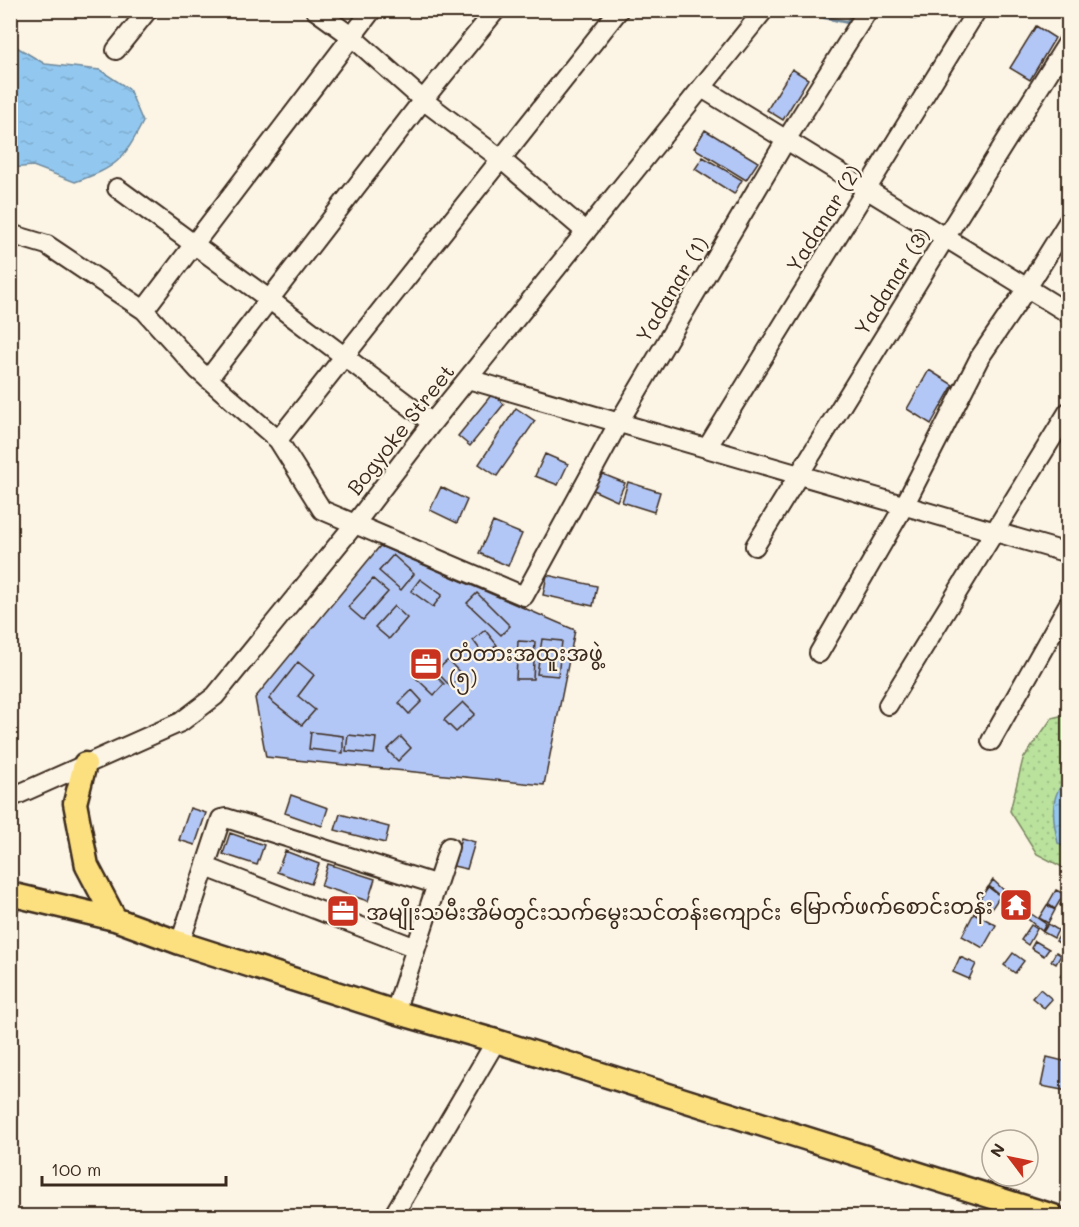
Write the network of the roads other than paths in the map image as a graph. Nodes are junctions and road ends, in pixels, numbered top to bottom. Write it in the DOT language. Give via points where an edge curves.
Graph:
graph roads {
  1 [pos="315,10"];
  2 [pos="372,10"];
  3 [pos="496,10"];
  4 [pos="619,10"];
  5 [pos="764,10"];
  6 [pos="868,10"];
  7 [pos="977,10"];
  8 [pos="142,12"];
  9 [pos="351,36"];
  10 [pos="1068,42"];
  11 [pos="116,50"];
  12 [pos="702,88"];
  13 [pos="423,100"];
  14 [pos="786,140"];
  15 [pos="502,160"];
  16 [pos="117,188"];
  17 [pos="867,189"];
  18 [pos="1068,222"];
  19 [pos="586,232"];
  20 [pos="10,234"];
  21 [pos="945,237"];
  22 [pos="193,244"];
  23 [pos="1027,288"];
  24 [pos="270,300"];
  25 [pos="144,310"];
  26 [pos="1068,314"];
  27 [pos="345,357"];
  28 [pos="208,379"];
  29 [pos="468,379"];
  30 [pos="1068,412"];
  31 [pos="618,422"];
  32 [pos="432,423"];
  33 [pos="278,440"];
  34 [pos="707,448"];
  35 [pos="799,475"];
  36 [pos="904,506"];
  37 [pos="354,525"];
  38 [pos="994,532"];
  39 [pos="755,546"];
  40 [pos="1068,553"];
  41 [pos="1068,605"];
  42 [pos="819,653"];
  43 [pos="888,705"];
  44 [pos="991,741"];
  45 [pos="85,764"];
  46 [pos="10,798"];
  47 [pos="449,847"];
  48 [pos="206,867"];
  49 [pos="435,884"];
  50 [pos="10,894"];
  51 [pos="115,920"];
  52 [pos="180,943"];
  53 [pos="416,948"];
  54 [pos="395,1012"];
  55 [pos="496,1041"];
  56 [pos="393,1216"];
  57 [pos="1053,1216"];
  1 -- 9 [label="street"];
  2 -- 9 [label="street"];
  3 -- 13 [label="street"];
  4 -- 15 [label="street"];
  5 -- 12 [label="street, Bogyoke Street"];
  6 -- 14 [label="street, Yadanar (1)"];
  7 -- 17 [label="street, Yadanar (2)"];
  8 -- 11 [label="street"];
  9 -- 13 [label="street"];
  9 -- 22 [label="street"];
  10 -- 21 [label="street, Yadanar (3)"];
  12 -- 14 [label="street"];
  12 -- 19 [label="street, Bogyoke Street"];
  13 -- 15 [label="street"];
  13 -- 24 [label="street"];
  14 -- 17 [label="street"];
  14 -- 31 [label="street, Yadanar (1)"];
  15 -- 19 [label="street"];
  15 -- 27 [label="street"];
  16 -- 22 [label="street"];
  17 -- 21 [label="street"];
  17 -- 34 [label="street, Yadanar (2)"];
  18 -- 23 [label="street"];
  19 -- 29 [label="street, Bogyoke Street"];
  20 -- 25 [label="street" via="47,245"];
  21 -- 23 [label="street"];
  21 -- 35 [label="street, Yadanar (3)"];
  22 -- 24 [label="street"];
  22 -- 25 [label="street"];
  23 -- 26 [label="street"];
  23 -- 36 [label="street" via="980,357"];
  24 -- 27 [label="street"];
  24 -- 28 [label="street"];
  25 -- 28 [label="street"];
  27 -- 32 [label="street"];
  27 -- 33 [label="street"];
  28 -- 33 [label="street"];
  29 -- 31 [label="street"];
  29 -- 32 [label="street, Bogyoke Street"];
  30 -- 38 [label="street"];
  31 -- 34 [label="street"];
  31 -- 37 [label="street, Yadanar (1)" via="524,596"];
  32 -- 37 [label="street, Bogyoke Street"];
  33 -- 37 [label="street" via="322,510"];
  34 -- 35 [label="street"];
  35 -- 36 [label="street"];
  35 -- 39 [label="street, Yadanar (3)"];
  36 -- 38 [label="street"];
  36 -- 42 [label="street"];
  37 -- 45 [label="street, Bogyoke Street" via="215,696 181,722"];
  38 -- 40 [label="street"];
  38 -- 43 [label="street"];
  41 -- 44 [label="street"];
  45 -- 46 [label="street, Bogyoke Street"];
  45 -- 51 [label="main road" via="75,803 87,866"];
  47 -- 49 [label="street"];
  48 -- 49 [label="street" via="221,819 226,818"];
  48 -- 52 [label="street"];
  48 -- 53 [label="street"];
  49 -- 53 [label="street"];
  50 -- 51 [label="main road"];
  51 -- 52 [label="main road"];
  52 -- 54 [label="main road"];
  53 -- 54 [label="street"];
  54 -- 55 [label="main road"];
  55 -- 56 [label="street"];
  55 -- 57 [label="main road"];
}
